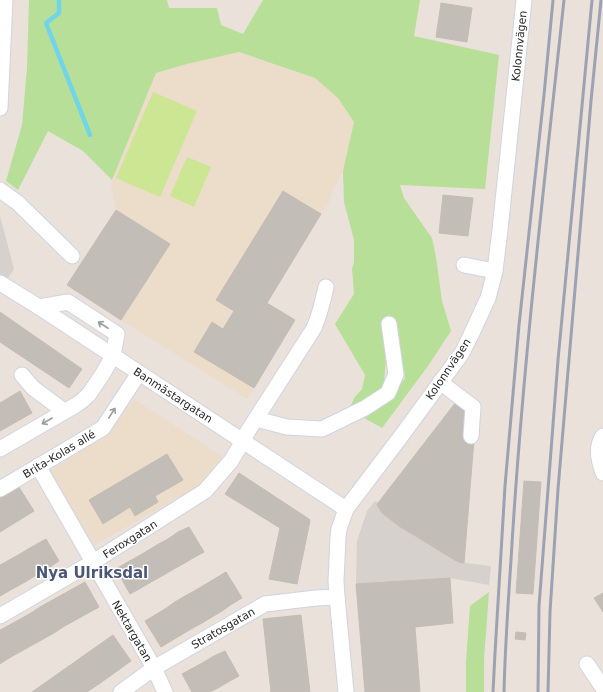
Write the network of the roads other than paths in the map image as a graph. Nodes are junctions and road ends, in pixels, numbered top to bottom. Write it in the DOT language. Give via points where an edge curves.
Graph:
graph roads {
  1 [pos="5,0"];
  2 [pos="524,0"];
  3 [pos="0,108"];
  4 [pos="0,190"];
  5 [pos="72,256"];
  6 [pos="464,266"];
  7 [pos="494,271"];
  8 [pos="0,283"];
  9 [pos="326,286"];
  10 [pos="39,307"];
  11 [pos="389,324"];
  12 [pos="113,356"];
  13 [pos="139,373"];
  14 [pos="22,374"];
  15 [pos="440,382"];
  16 [pos="64,411"];
  17 [pos="256,419"];
  18 [pos="471,436"];
  19 [pos="603,436"];
  20 [pos="243,441"];
  21 [pos="0,449"];
  22 [pos="38,466"];
  23 [pos="603,474"];
  24 [pos="0,489"];
  25 [pos="346,509"];
  26 [pos="93,562"];
  27 [pos="337,597"];
  28 [pos="0,616"];
  29 [pos="587,664"];
  30 [pos="154,668"];
  31 [pos="603,688"];
  32 [pos="121,692"];
  33 [pos="165,692"];
  34 [pos="346,692"];
  1 -- 3 [label="street"];
  2 -- 7 [label="street, Kolonnvägen"];
  4 -- 5 [label="street" via="18,203"];
  6 -- 7 [label="street"];
  7 -- 15 [label="street, Kolonnvägen" via="488,298 470,338"];
  8 -- 10 [label="street, Banmästargatan"];
  9 -- 17 [label="street, Feroxgatan" via="319,318 314,328"];
  10 -- 12 [label="street, Banmästargatan"];
  12 -- 10 [label="street, one-way" via="117,334 68,302"];
  11 -- 17 [label="street" via="396,374 388,393 365,408 322,428 287,427"];
  12 -- 13 [label="street, Banmästargatan"];
  12 -- 16 [label="street" via="89,394"];
  13 -- 20 [label="street, Banmästargatan"];
  22 -- 13 [label="street, Brita-Kolas allé, one-way" via="103,428"];
  14 -- 16 [label="street" via="33,388"];
  15 -- 18 [label="street" via="473,407"];
  15 -- 25 [label="street, Kolonnvägen"];
  16 -- 21 [label="street, one-way"];
  17 -- 20 [label="street, Feroxgatan"];
  19 -- 23 [label="street" via="598,449"];
  20 -- 25 [label="street, Banmästargatan"];
  20 -- 26 [label="street, Feroxgatan" via="231,461 205,491"];
  22 -- 24 [label="street, Brita-Kolas allé"];
  22 -- 26 [label="street, Nektargatan"];
  25 -- 27 [label="street, Kolonnvägen" via="338,537"];
  26 -- 28 [label="street, Feroxgatan"];
  26 -- 30 [label="street, Nektargatan"];
  27 -- 30 [label="street, Stratosgatan" via="265,604"];
  27 -- 34 [label="street, Kolonnvägen"];
  29 -- 31 [label="street"];
  30 -- 32 [label="street, Stratosgatan"];
  30 -- 33 [label="street, Nektargatan"];
}
